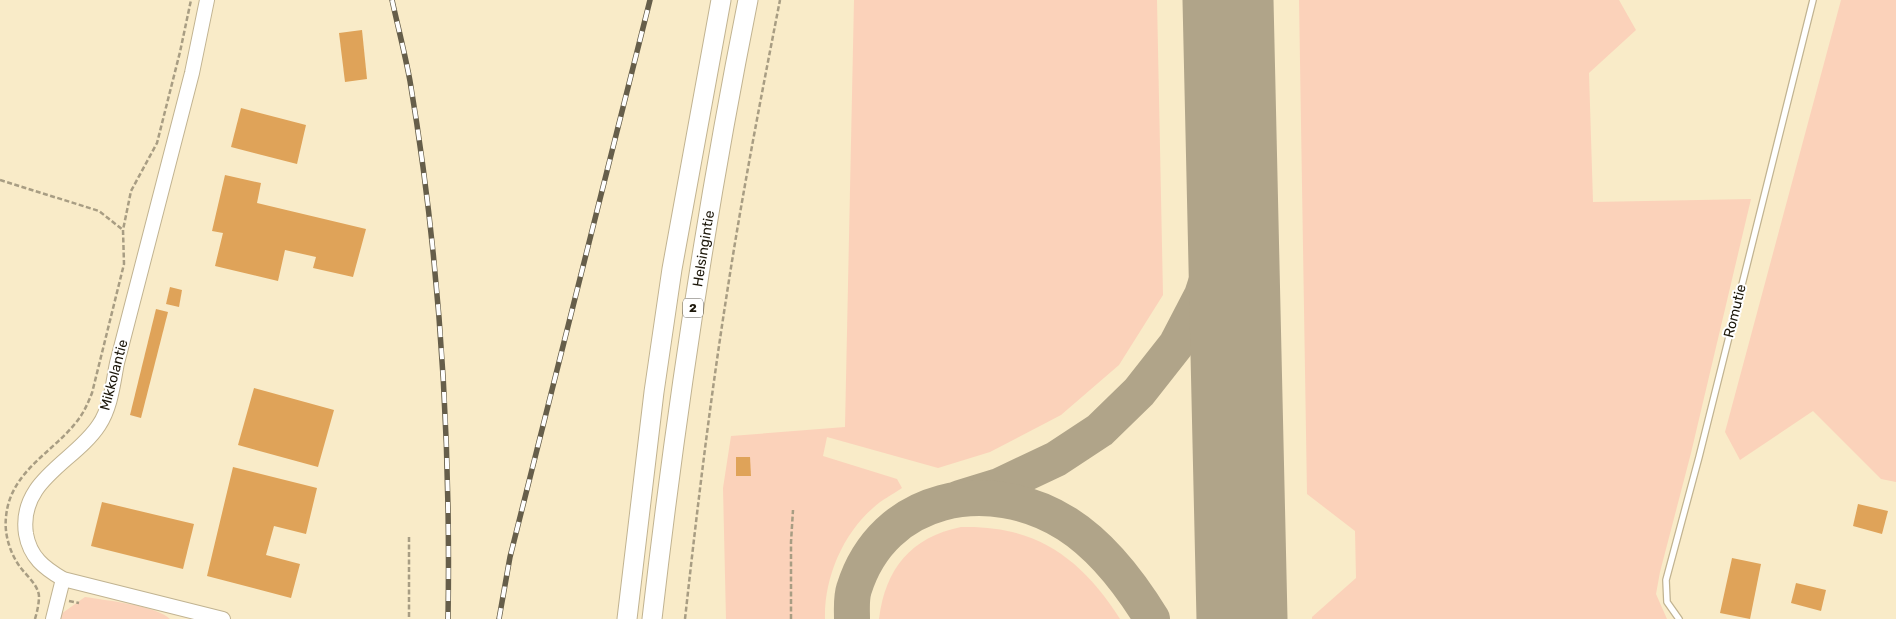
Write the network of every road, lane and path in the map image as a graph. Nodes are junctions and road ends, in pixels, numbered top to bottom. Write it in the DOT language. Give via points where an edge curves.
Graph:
graph roads {
  1 [pos="191,0"];
  2 [pos="207,0"];
  3 [pos="721,0"];
  4 [pos="748,0"];
  5 [pos="780,0"];
  6 [pos="1812,0"];
  7 [pos="0,180"];
  8 [pos="123,230"];
  9 [pos="793,510"];
  10 [pos="409,537"];
  11 [pos="63,579"];
  12 [pos="35,619"];
  13 [pos="53,619"];
  14 [pos="223,619"];
  15 [pos="409,619"];
  16 [pos="627,619"];
  17 [pos="652,619"];
  18 [pos="685,619"];
  19 [pos="791,619"];
  20 [pos="1679,619"];
  1 -- 8 [label="path" via="157,143 131,191"];
  2 -- 11 [label="street, Mikkolantie" via="192,73 109,403 100,424 87,441 50,473 28,504 25,519 30,548 37,560"];
  3 -- 16 [label="highway, Helsingintie / 2" via="672,269"];
  4 -- 17 [label="highway, Helsingintie / 2" via="692,315"];
  5 -- 18 [label="path" via="727,293"];
  6 -- 20 [label="lane, Romutie" via="1666,580 1667,602"];
  7 -- 8 [label="path" via="99,211"];
  8 -- 12 [label="path" via="124,264 87,407 78,421 21,477 8,503 6,518 11,552 39,595"];
  9 -- 19 [label="path"];
  10 -- 15 [label="path"];
  11 -- 13 [label="street"];
  11 -- 14 [label="street, Mikkolantie"];
}
